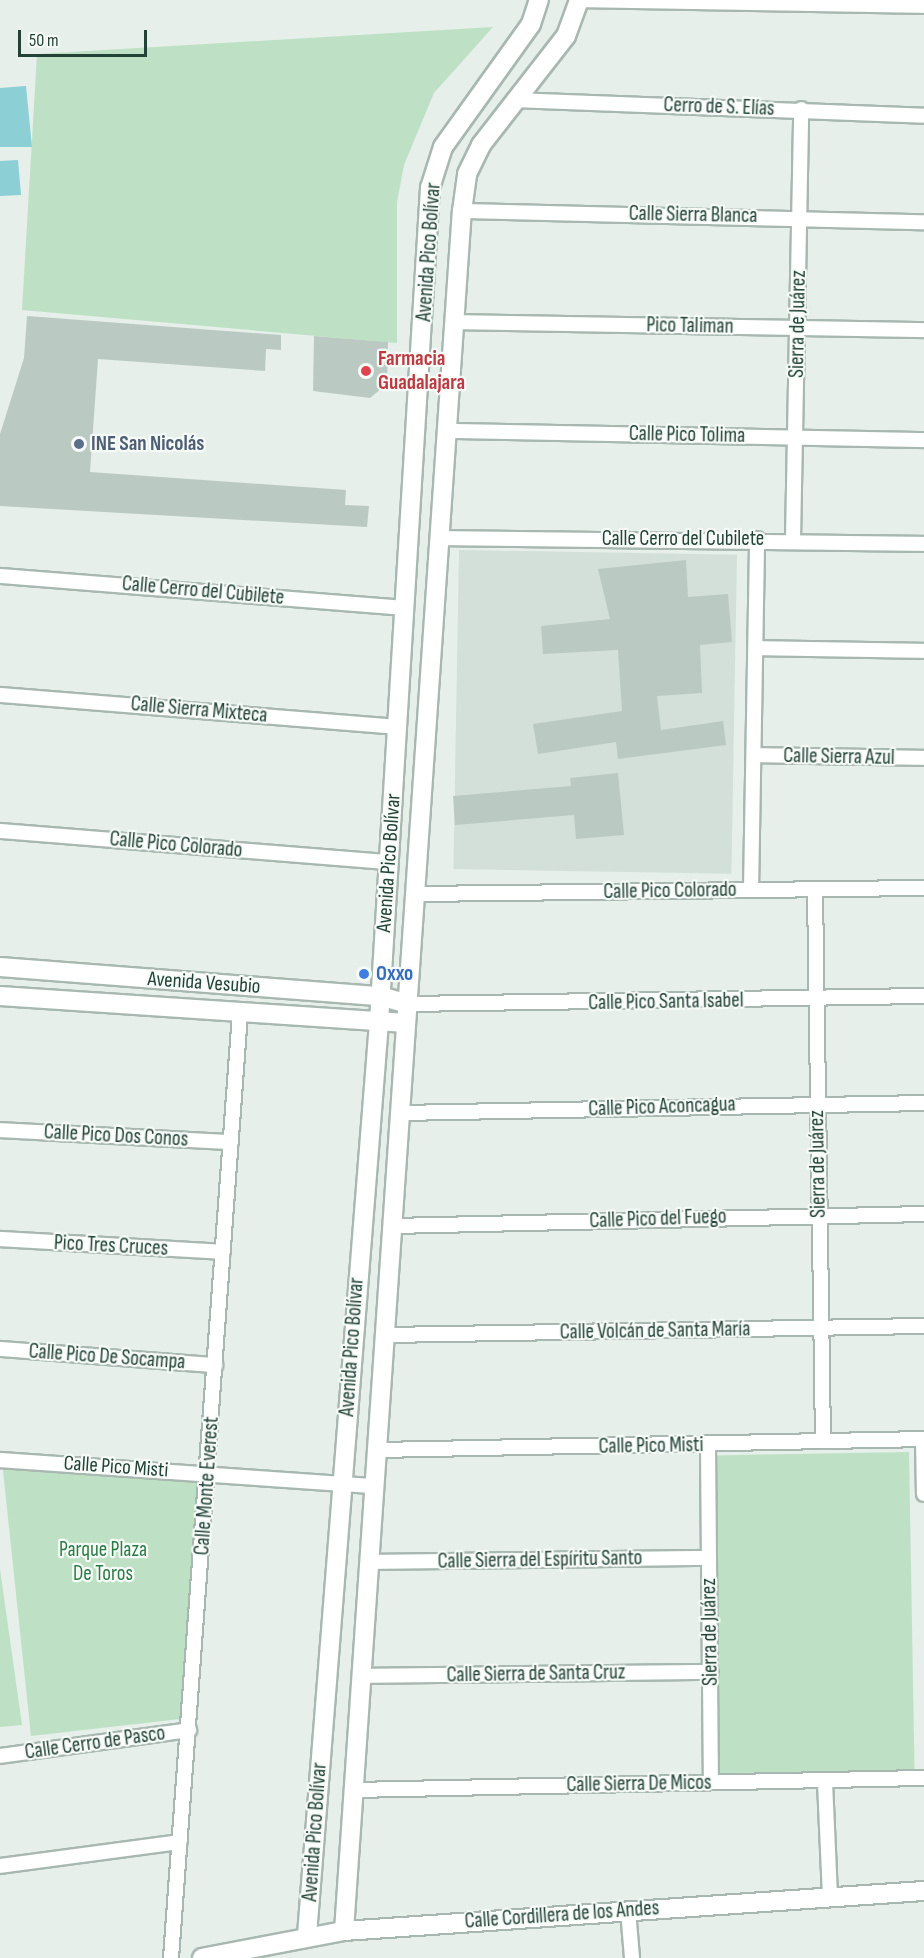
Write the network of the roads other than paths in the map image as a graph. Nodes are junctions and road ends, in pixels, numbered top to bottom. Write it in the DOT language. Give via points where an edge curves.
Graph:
graph roads {
  1 [pos="539,0"];
  2 [pos="580,0"];
  3 [pos="924,6"];
  4 [pos="514,100"];
  5 [pos="801,109"];
  6 [pos="924,116"];
  7 [pos="462,211"];
  8 [pos="799,217"];
  9 [pos="924,222"];
  10 [pos="457,322"];
  11 [pos="798,328"];
  12 [pos="924,330"];
  13 [pos="450,431"];
  14 [pos="796,437"];
  15 [pos="924,440"];
  16 [pos="442,538"];
  17 [pos="757,539"];
  18 [pos="793,539"];
  19 [pos="924,544"];
  20 [pos="0,576"];
  21 [pos="405,608"];
  22 [pos="756,648"];
  23 [pos="924,651"];
  24 [pos="0,696"];
  25 [pos="398,727"];
  26 [pos="754,755"];
  27 [pos="924,758"];
  28 [pos="0,831"];
  29 [pos="389,862"];
  30 [pos="924,888"];
  31 [pos="815,889"];
  32 [pos="751,890"];
  33 [pos="416,894"];
  34 [pos="0,967"];
  35 [pos="0,996"];
  36 [pos="380,996"];
  37 [pos="924,996"];
  38 [pos="816,998"];
  39 [pos="408,1004"];
  40 [pos="240,1014"];
  41 [pos="378,1022"];
  42 [pos="406,1023"];
  43 [pos="816,1102"];
  44 [pos="924,1102"];
  45 [pos="400,1113"];
  46 [pos="0,1130"];
  47 [pos="231,1142"];
  48 [pos="924,1214"];
  49 [pos="819,1215"];
  50 [pos="392,1226"];
  51 [pos="0,1239"];
  52 [pos="223,1252"];
  53 [pos="924,1326"];
  54 [pos="823,1329"];
  55 [pos="386,1335"];
  56 [pos="0,1349"];
  57 [pos="215,1365"];
  58 [pos="824,1439"];
  59 [pos="923,1439"];
  60 [pos="708,1446"];
  61 [pos="378,1450"];
  62 [pos="0,1460"];
  63 [pos="209,1473"];
  64 [pos="342,1482"];
  65 [pos="375,1486"];
  66 [pos="924,1494"];
  67 [pos="709,1558"];
  68 [pos="371,1562"];
  69 [pos="711,1672"];
  70 [pos="360,1676"];
  71 [pos="189,1730"];
  72 [pos="0,1756"];
  73 [pos="924,1778"];
  74 [pos="711,1782"];
  75 [pos="825,1782"];
  76 [pos="354,1790"];
  77 [pos="179,1842"];
  78 [pos="0,1866"];
  79 [pos="924,1892"];
  80 [pos="830,1897"];
  81 [pos="628,1910"];
  82 [pos="344,1930"];
  83 [pos="307,1935"];
  84 [pos="171,1958"];
  85 [pos="202,1958"];
  86 [pos="632,1958"];
  1 -- 21 [label="street, Avenida Pico Bolívar" via="527,30 443,147 430,188"];
  2 -- 3 [label="street"];
  2 -- 4 [label="street, Avenida Pico Bolívar" via="566,36"];
  4 -- 5 [label="street, Cerro de S. Elías"];
  4 -- 7 [label="street, Avenida Pico Bolívar" via="473,160"];
  5 -- 6 [label="street, Cerro de S. Elías"];
  5 -- 8 [label="street, Sierra de Juárez"];
  7 -- 8 [label="street, Calle Sierra Blanca"];
  7 -- 10 [label="street, Avenida Pico Bolívar"];
  8 -- 9 [label="street, Calle Sierra Blanca"];
  8 -- 11 [label="street, Sierra de Juárez"];
  10 -- 11 [label="street, Pico Taliman"];
  10 -- 13 [label="street, Avenida Pico Bolívar"];
  11 -- 12 [label="street, Pico Taliman"];
  11 -- 14 [label="street, Sierra de Juárez"];
  13 -- 14 [label="street, Calle Pico Tolima"];
  13 -- 16 [label="street, Avenida Pico Bolívar"];
  14 -- 15 [label="street, Calle Pico Tolima"];
  14 -- 18 [label="street, Sierra de Juárez"];
  16 -- 17 [label="street, Calle Cerro del Cubilete"];
  16 -- 33 [label="street, Avenida Pico Bolívar"];
  17 -- 18 [label="street, Calle Cerro del Cubilete"];
  17 -- 22 [label="street"];
  18 -- 19 [label="street, Calle Cerro del Cubilete"];
  20 -- 21 [label="street, Calle Cerro del Cubilete"];
  21 -- 25 [label="street, Avenida Pico Bolívar"];
  22 -- 23 [label="street"];
  22 -- 26 [label="street"];
  24 -- 25 [label="street, Calle Sierra Mixteca"];
  25 -- 29 [label="street, Avenida Pico Bolívar"];
  26 -- 27 [label="street, Calle Sierra Azul"];
  26 -- 32 [label="street"];
  28 -- 29 [label="street, Calle Pico Colorado"];
  29 -- 36 [label="street, Avenida Pico Bolívar"];
  30 -- 31 [label="street, Calle Pico Colorado"];
  31 -- 32 [label="street, Calle Pico Colorado"];
  31 -- 38 [label="street, Sierra de Juárez"];
  32 -- 33 [label="street, Calle Pico Colorado"];
  33 -- 39 [label="street, Avenida Pico Bolívar"];
  34 -- 36 [label="street, Avenida Vesubio"];
  35 -- 40 [label="street, Avenida Vesubio"];
  36 -- 39 [label="street, Avenida Vesubio"];
  36 -- 41 [label="street, Avenida Pico Bolívar"];
  37 -- 38 [label="street, Calle Pico Santa Isabel"];
  38 -- 39 [label="street, Calle Pico Santa Isabel"];
  38 -- 43 [label="street, Sierra de Juárez"];
  39 -- 42 [label="street, Avenida Pico Bolívar"];
  40 -- 41 [label="street, Avenida Vesubio"];
  40 -- 47 [label="street, Calle Monte Everest"];
  41 -- 42 [label="street, Avenida Vesubio"];
  41 -- 64 [label="street, Avenida Pico Bolívar"];
  42 -- 45 [label="street, Avenida Pico Bolívar"];
  43 -- 44 [label="street, Calle Pico Aconcagua"];
  43 -- 45 [label="street, Calle Pico Aconcagua"];
  43 -- 49 [label="street, Sierra de Juárez"];
  45 -- 50 [label="street, Avenida Pico Bolívar"];
  46 -- 47 [label="street, Calle Pico Dos Conos"];
  47 -- 52 [label="street, Calle Monte Everest"];
  48 -- 49 [label="street, Calle Pico del Fuego"];
  49 -- 50 [label="street, Calle Pico del Fuego"];
  49 -- 54 [label="street, Sierra de Juárez"];
  50 -- 55 [label="street, Avenida Pico Bolívar"];
  51 -- 52 [label="street, Pico Tres Cruces"];
  52 -- 57 [label="street, Calle Monte Everest"];
  53 -- 54 [label="street, Calle Volcán de Santa María"];
  54 -- 55 [label="street, Calle Volcán de Santa María"];
  54 -- 58 [label="street, Sierra de Juárez"];
  55 -- 61 [label="street, Avenida Pico Bolívar"];
  56 -- 57 [label="street, Calle Pico De Socampa"];
  57 -- 63 [label="street, Calle Monte Everest"];
  58 -- 59 [label="street, Calle Pico Misti"];
  58 -- 60 [label="street, Calle Pico Misti"];
  59 -- 66 [label="street"];
  60 -- 61 [label="street, Calle Pico Misti"];
  60 -- 67 [label="street, Sierra de Juárez"];
  61 -- 65 [label="street, Avenida Pico Bolívar"];
  62 -- 63 [label="street, Calle Pico Misti"];
  63 -- 64 [label="street, Calle Pico Misti"];
  63 -- 71 [label="street, Calle Monte Everest"];
  64 -- 65 [label="street, Calle Pico Misti"];
  64 -- 83 [label="street, Avenida Pico Bolívar"];
  65 -- 68 [label="street, Avenida Pico Bolívar"];
  67 -- 68 [label="street, Calle Sierra del Espíritu Santo"];
  67 -- 69 [label="street, Sierra de Juárez"];
  68 -- 70 [label="street, Avenida Pico Bolívar"];
  69 -- 70 [label="street, Calle Sierra de Santa Cruz"];
  69 -- 74 [label="street, Sierra de Juárez"];
  70 -- 76 [label="street, Avenida Pico Bolívar"];
  71 -- 72 [label="street, Calle Cerro de Pasco"];
  71 -- 77 [label="street, Calle Monte Everest"];
  73 -- 75 [label="street, Calle Sierra De Micos"];
  74 -- 75 [label="street, Calle Sierra De Micos"];
  74 -- 76 [label="street, Calle Sierra De Micos"];
  75 -- 80 [label="street"];
  76 -- 82 [label="street, Avenida Pico Bolívar"];
  77 -- 78 [label="street"];
  77 -- 84 [label="street, Calle Monte Everest"];
  79 -- 80 [label="street, Calle Cordillera de los Andes"];
  80 -- 81 [label="street, Calle Cordillera de los Andes"];
  81 -- 82 [label="street, Calle Cordillera de los Andes"];
  81 -- 86 [label="street"];
  82 -- 83 [label="street, Calle Cordillera de los Andes"];
  83 -- 85 [label="street, Calle Cordillera de los Andes"];
}
